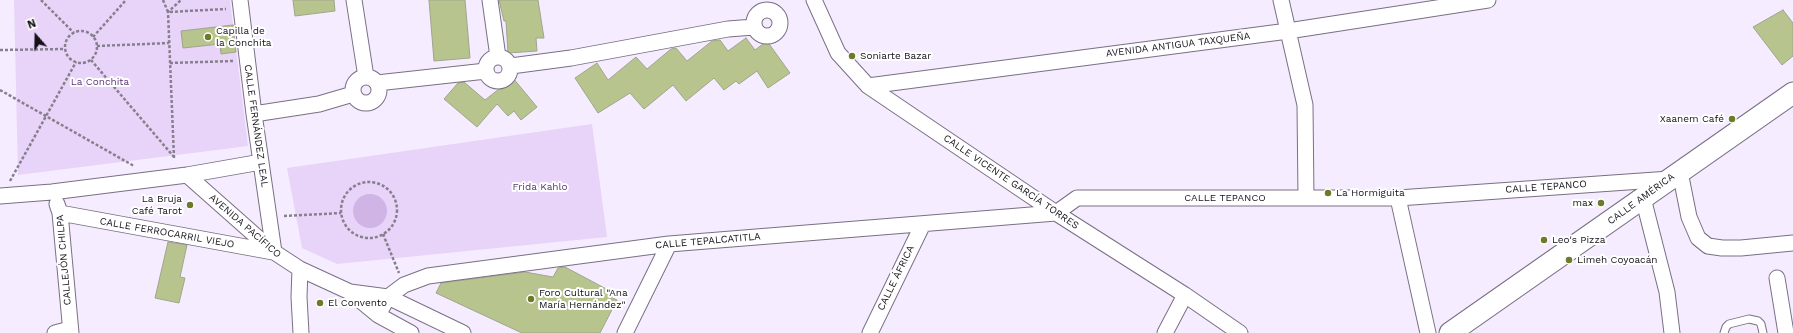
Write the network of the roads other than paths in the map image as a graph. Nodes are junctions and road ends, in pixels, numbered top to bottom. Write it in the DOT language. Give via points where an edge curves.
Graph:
graph roads {
  1 [pos="354,0"];
  2 [pos="490,0"];
  3 [pos="814,0"];
  4 [pos="1281,0"];
  5 [pos="1488,0"];
  6 [pos="240,4"];
  7 [pos="754,27"];
  8 [pos="1288,31"];
  9 [pos="498,57"];
  10 [pos="510,66"];
  11 [pos="486,71"];
  12 [pos="372,80"];
  13 [pos="868,86"];
  14 [pos="1793,93"];
  15 [pos="354,94"];
  16 [pos="254,114"];
  17 [pos="261,162"];
  18 [pos="187,175"];
  19 [pos="1675,175"];
  20 [pos="4,190"];
  21 [pos="52,192"];
  22 [pos="1306,198"];
  23 [pos="1398,198"];
  24 [pos="1643,198"];
  25 [pos="60,213"];
  26 [pos="1056,213"];
  27 [pos="923,224"];
  28 [pos="1793,243"];
  29 [pos="669,244"];
  30 [pos="274,252"];
  31 [pos="300,269"];
  32 [pos="1777,278"];
  33 [pos="350,292"];
  34 [pos="1185,295"];
  35 [pos="388,297"];
  36 [pos="378,315"];
  37 [pos="71,331"];
  38 [pos="55,333"];
  39 [pos="301,333"];
  40 [pos="411,333"];
  41 [pos="463,333"];
  42 [pos="625,333"];
  43 [pos="870,333"];
  44 [pos="1165,333"];
  45 [pos="1240,333"];
  46 [pos="1428,333"];
  47 [pos="1450,333"];
  48 [pos="1672,333"];
  49 [pos="1724,333"];
  50 [pos="1763,333"];
  51 [pos="1786,333"];
  1 -- 12 [label="street"];
  2 -- 9 [label="street"];
  3 -- 13 [label="street, CALLE VICENTE GARCÍA TORRES" via="838,53"];
  4 -- 8 [label="street"];
  5 -- 8 [label="street, AVENIDA ANTIGUA TAXQUEÑA"];
  6 -- 16 [label="street, CALLE FERNÁNDEZ LEAL"];
  7 -- 10 [label="street" via="728,29 571,58"];
  8 -- 13 [label="street, AVENIDA ANTIGUA TAXQUEÑA"];
  8 -- 22 [label="street" via="1305,105"];
  9 -- 10 [label="street" via="506,59"];
  9 -- 11 [label="street" via="488,63"];
  10 -- 11 [label="street" via="508,77 501,81 493,80"];
  11 -- 12 [label="street"];
  12 -- 15 [label="street" via="362,77 354,86"];
  12 -- 15 [label="street" via="379,92 371,102 362,102 355,98"];
  13 -- 26 [label="street, CALLE VICENTE GARCÍA TORRES"];
  14 -- 19 [label="street, CALLE AMÉRICA"];
  15 -- 16 [label="street" via="319,104"];
  16 -- 17 [label="street, CALLE FERNÁNDEZ LEAL"];
  17 -- 18 [label="street"];
  17 -- 30 [label="street, CALLE FERNÁNDEZ LEAL"];
  18 -- 21 [label="street"];
  18 -- 30 [label="street, AVENIDA PACÍFICO"];
  19 -- 23 [label="street, CALLE TEPANCO"];
  19 -- 24 [label="street, CALLE AMÉRICA"];
  19 -- 28 [label="street" via="1698,238 1708,246 1741,248"];
  20 -- 21 [label="street"];
  21 -- 25 [label="street, CALLEJÓN CHILPA"];
  22 -- 23 [label="street, CALLE TEPANCO"];
  22 -- 26 [label="street, CALLE TEPANCO" via="1077,198"];
  23 -- 46 [label="street"];
  24 -- 47 [label="street, CALLE AMÉRICA"];
  24 -- 48 [label="street" via="1666,292"];
  25 -- 30 [label="street, CALLE FERROCARRIL VIEJO"];
  25 -- 37 [label="street, CALLEJÓN CHILPA"];
  26 -- 27 [label="street, CALLE TEPALCATITLA"];
  26 -- 34 [label="street, CALLE VICENTE GARCÍA TORRES"];
  27 -- 29 [label="street, CALLE TEPALCATITLA"];
  27 -- 43 [label="street, CALLE ÁFRICA"];
  29 -- 35 [label="street, CALLE TEPALCATITLA" via="428,276 404,285"];
  29 -- 42 [label="street"];
  30 -- 31 [label="street, AVENIDA PACÍFICO"];
  31 -- 33 [label="street, AVENIDA PACÍFICO"];
  31 -- 39 [label="street"];
  32 -- 51 [label="street"];
  33 -- 35 [label="street, AVENIDA PACÍFICO"];
  33 -- 36 [label="street, AVENIDA PACÍFICO"];
  34 -- 44 [label="street"];
  34 -- 45 [label="street, CALLE VICENTE GARCÍA TORRES"];
  35 -- 36 [label="street, CALLE TEPALCATITLA"];
  35 -- 41 [label="street, AVENIDA PACÍFICO"];
  36 -- 40 [label="street, AVENIDA PACÍFICO"];
  37 -- 38 [label="street"];
  49 -- 50 [label="lane" via="1729,324 1754,319 1761,324"];
}
